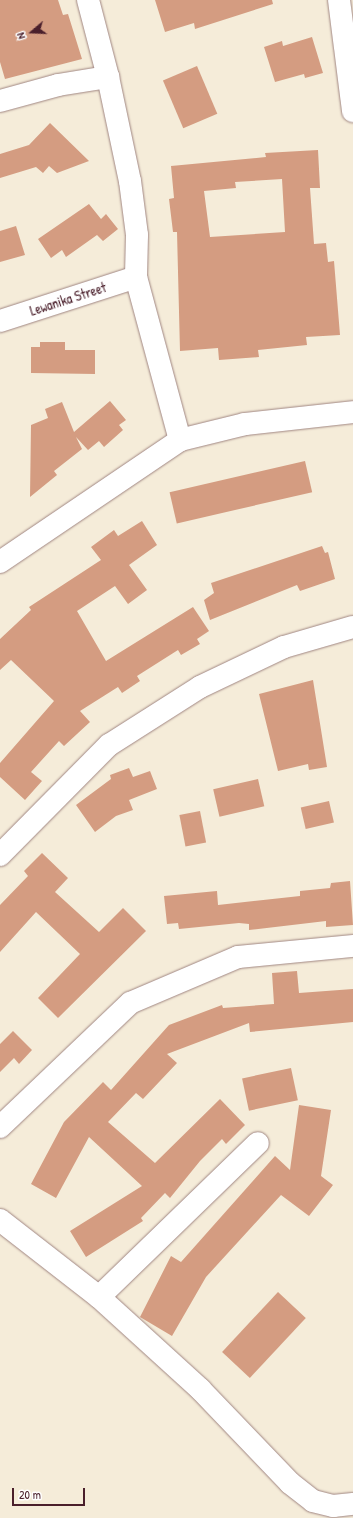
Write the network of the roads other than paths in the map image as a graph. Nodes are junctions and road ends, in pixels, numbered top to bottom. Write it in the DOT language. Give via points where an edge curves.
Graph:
graph roads {
  1 [pos="88,0"];
  2 [pos="339,0"];
  3 [pos="108,77"];
  4 [pos="0,102"];
  5 [pos="353,111"];
  6 [pos="136,277"];
  7 [pos="0,321"];
  8 [pos="353,412"];
  9 [pos="180,440"];
  10 [pos="0,562"];
  11 [pos="353,627"];
  12 [pos="0,855"];
  13 [pos="353,946"];
  14 [pos="0,1127"];
  15 [pos="258,1144"];
  16 [pos="0,1220"];
  17 [pos="99,1297"];
  18 [pos="353,1504"];
  1 -- 3 [label="street"];
  2 -- 5 [label="street"];
  3 -- 4 [label="street" via="58,85"];
  3 -- 6 [label="street" via="130,181 136,235"];
  6 -- 7 [label="street, Lewanika Street"];
  6 -- 9 [label="street"];
  8 -- 9 [label="street" via="245,424"];
  9 -- 10 [label="street"];
  11 -- 12 [label="street" via="284,647 200,687 109,745"];
  13 -- 14 [label="street" via="238,957 130,1003"];
  15 -- 17 [label="street"];
  16 -- 17 [label="street"];
  17 -- 18 [label="street" via="200,1389 290,1483 313,1501 333,1506"];
}
